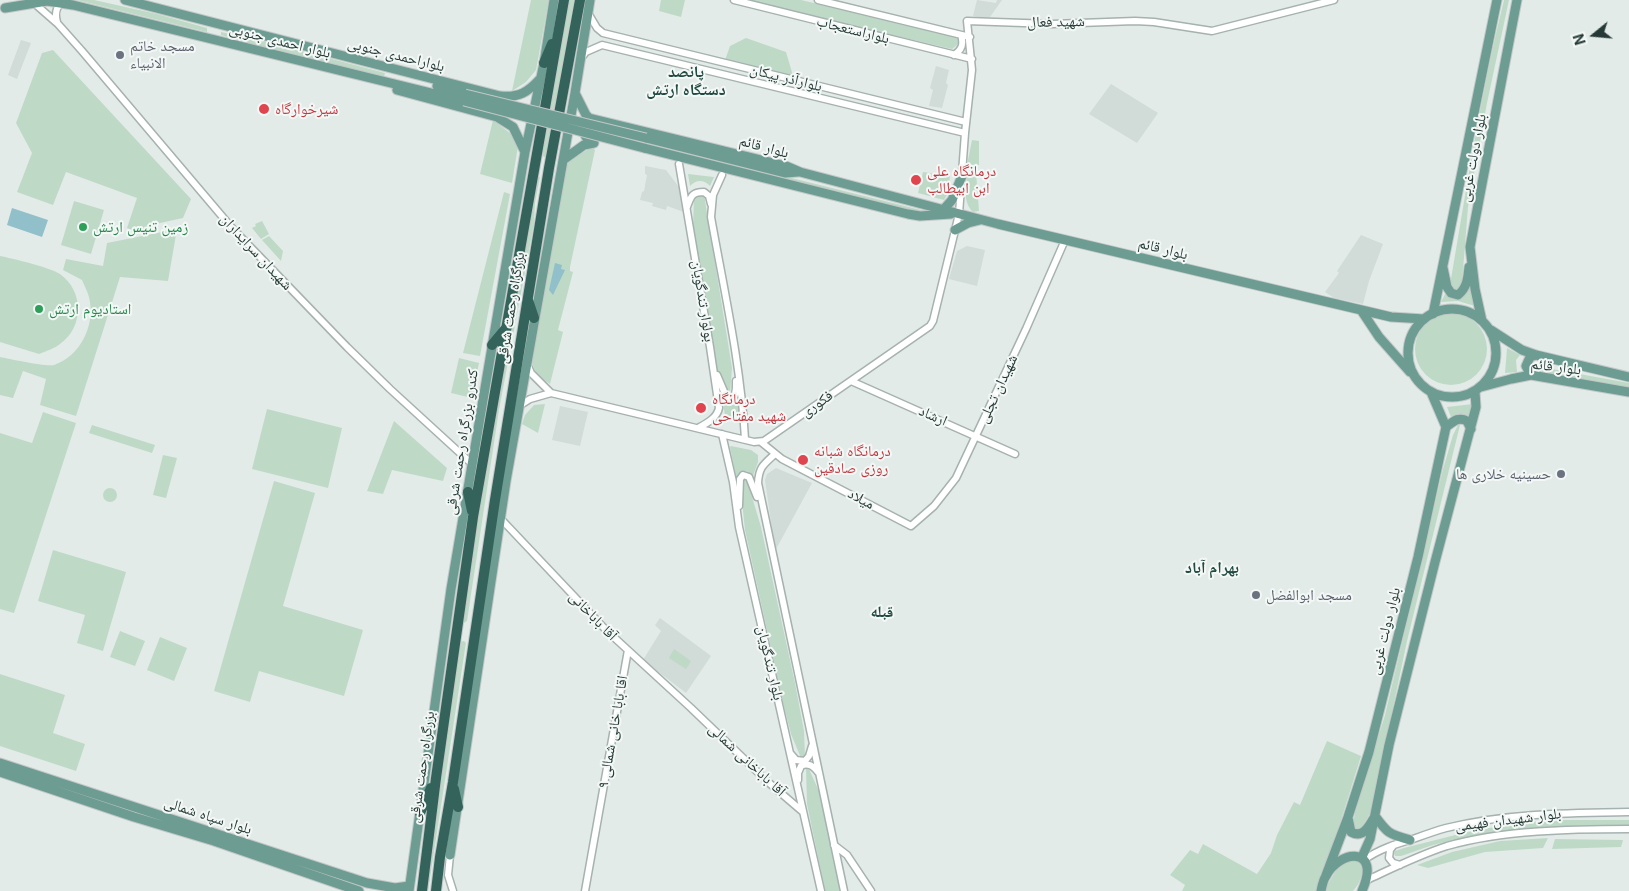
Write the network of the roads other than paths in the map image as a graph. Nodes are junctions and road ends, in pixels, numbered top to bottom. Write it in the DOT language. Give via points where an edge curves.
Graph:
graph roads {
  1 [pos="125,0"];
  2 [pos="554,0"];
  3 [pos="564,0"];
  4 [pos="580,0"];
  5 [pos="590,0"];
  6 [pos="734,0"];
  7 [pos="818,0"];
  8 [pos="1334,0"];
  9 [pos="1497,0"];
  10 [pos="1517,0"];
  11 [pos="34,3"];
  12 [pos="61,3"];
  13 [pos="6,6"];
  14 [pos="587,11"];
  15 [pos="215,23"];
  16 [pos="58,24"];
  17 [pos="559,26"];
  18 [pos="603,33"];
  19 [pos="961,35"];
  20 [pos="970,37"];
  21 [pos="212,39"];
  22 [pos="602,45"];
  23 [pos="670,50"];
  24 [pos="954,55"];
  25 [pos="972,59"];
  26 [pos="580,60"];
  27 [pos="362,61"];
  28 [pos="668,61"];
  29 [pos="544,62"];
  30 [pos="355,73"];
  31 [pos="768,74"];
  32 [pos="540,79"];
  33 [pos="767,85"];
  34 [pos="821,86"];
  35 [pos="575,93"];
  36 [pos="500,96"];
  37 [pos="818,97"];
  38 [pos="465,98"];
  39 [pos="885,102"];
  40 [pos="883,113"];
  41 [pos="933,114"];
  42 [pos="497,117"];
  43 [pos="597,120"];
  44 [pos="966,122"];
  45 [pos="932,125"];
  46 [pos="965,133"];
  47 [pos="526,152"];
  48 [pos="562,160"];
  49 [pos="680,164"];
  50 [pos="535,165"];
  51 [pos="549,168"];
  52 [pos="800,172"];
  53 [pos="722,175"];
  54 [pos="962,176"];
  55 [pos="711,205"];
  56 [pos="687,208"];
  57 [pos="944,209"];
  58 [pos="959,214"];
  59 [pos="982,220"];
  60 [pos="955,230"];
  61 [pos="1065,240"];
  62 [pos="1470,247"];
  63 [pos="1443,263"];
  64 [pos="528,299"];
  65 [pos="1360,310"];
  66 [pos="1433,314"];
  67 [pos="534,318"];
  68 [pos="1424,319"];
  69 [pos="1482,321"];
  70 [pos="507,327"];
  71 [pos="1489,329"];
  72 [pos="492,345"];
  73 [pos="1536,355"];
  74 [pos="526,362"];
  75 [pos="737,363"];
  76 [pos="714,367"];
  77 [pos="1531,375"];
  78 [pos="1629,377"];
  79 [pos="1416,378"];
  80 [pos="850,381"];
  81 [pos="1478,390"];
  82 [pos="551,392"];
  83 [pos="1431,392"];
  84 [pos="1629,392"];
  85 [pos="519,406"];
  86 [pos="1446,427"];
  87 [pos="698,428"];
  88 [pos="1471,429"];
  89 [pos="722,434"];
  90 [pos="976,436"];
  91 [pos="745,439"];
  92 [pos="761,442"];
  93 [pos="775,454"];
  94 [pos="1015,454"];
  95 [pos="472,464"];
  96 [pos="506,481"];
  97 [pos="468,492"];
  98 [pos="495,500"];
  99 [pos="764,514"];
  100 [pos="473,517"];
  101 [pos="501,519"];
  102 [pos="911,526"];
  103 [pos="739,527"];
  104 [pos="457,620"];
  105 [pos="476,622"];
  106 [pos="453,647"];
  107 [pos="628,650"];
  108 [pos="472,652"];
  109 [pos="691,708"];
  110 [pos="813,743"];
  111 [pos="789,750"];
  112 [pos="0,763"];
  113 [pos="0,772"];
  114 [pos="819,773"];
  115 [pos="436,778"];
  116 [pos="453,782"];
  117 [pos="798,790"];
  118 [pos="458,807"];
  119 [pos="803,812"];
  120 [pos="1629,812"];
  121 [pos="420,813"];
  122 [pos="1375,816"];
  123 [pos="1348,817"];
  124 [pos="159,819"];
  125 [pos="1629,829"];
  126 [pos="1410,840"];
  127 [pos="834,845"];
  128 [pos="1394,845"];
  129 [pos="450,855"];
  130 [pos="1363,859"];
  131 [pos="1400,864"];
  132 [pos="1326,875"];
  133 [pos="1367,880"];
  134 [pos="409,888"];
  135 [pos="391,889"];
  136 [pos="359,891"];
  137 [pos="422,891"];
  138 [pos="436,891"];
  139 [pos="453,891"];
  140 [pos="585,891"];
  141 [pos="821,891"];
  142 [pos="844,891"];
  143 [pos="871,891"];
  144 [pos="1321,891"];
  145 [pos="1362,891"];
  1 -- 15 [label="main road, بلواراحمدی جنوبی"];
  2 -- 29 [label="main road, کندرو بزرگراه رحمت شرقی"];
  3 -- 17 [label="highway, بزرگراه رحمت شرقی"];
  4 -- 51 [label="highway, بزرگراه رحمت شرقی"];
  5 -- 14 [label="main road"];
  6 -- 24 [label="street, بلواراستعجاب"];
  7 -- 19 [label="street, بلواراستعجاب"];
  8 -- 20 [label="street, شهید فعال" via="1212,31 1135,21 1052,24 968,21"];
  9 -- 63 [label="main road, بلوار دولت غربی"];
  10 -- 62 [label="main road, بلوار دولت غربی"];
  11 -- 12 [label="main road, بلوار احمدی جنوبی"];
  11 -- 13 [label="main road, بلوار احمدی جنوبی"];
  11 -- 16 [label="street, شهیدان سرایداران"];
  12 -- 16 [label="street" via="57,7"];
  12 -- 21 [label="main road, بلوار احمدی جنوبی"];
  14 -- 18 [label="street"];
  14 -- 26 [label="main road"];
  15 -- 21 [label="main road"];
  15 -- 27 [label="main road, بلواراحمدی جنوبی"];
  16 -- 95 [label="street, شهیدان سرایداران" via="232,228 354,354"];
  17 -- 29 [label="highway"];
  17 -- 50 [label="highway, بزرگراه رحمت شرقی"];
  18 -- 22 [label="street"];
  18 -- 23 [label="street, بلوارآذر پیکان"];
  19 -- 20 [label="street, بلواراستعجاب"];
  19 -- 24 [label="street" via="962,46"];
  20 -- 25 [label="street, شهید فعال"];
  21 -- 30 [label="main road, بلوار احمدی جنوبی"];
  22 -- 26 [label="street" via="586,52"];
  22 -- 28 [label="street, بلوارآذر پیکان"];
  23 -- 28 [label="street"];
  23 -- 31 [label="street, بلوارآذر پیکان"];
  24 -- 25 [label="street, بلواراستعجاب"];
  25 -- 44 [label="street, شهید فعال"];
  26 -- 35 [label="main road"];
  27 -- 36 [label="main road, بلواراحمدی جنوبی"];
  27 -- 38 [label="main road"];
  28 -- 33 [label="street, بلوارآذر پیکان"];
  29 -- 32 [label="main road, کندرو بزرگراه رحمت شرقی"];
  30 -- 38 [label="main road"];
  30 -- 42 [label="main road, بلوار احمدی جنوبی" via="385,87"];
  31 -- 33 [label="street"];
  31 -- 34 [label="street, بلوارآذر پیکان"];
  32 -- 36 [label="main road, بلواراحمدی جنوبی" via="523,94"];
  32 -- 47 [label="main road, کندرو بزرگراه رحمت شرقی"];
  33 -- 37 [label="street, بلوارآذر پیکان"];
  34 -- 37 [label="street"];
  34 -- 39 [label="street, بلوارآذر پیکان"];
  35 -- 43 [label="main road" via="586,115"];
  35 -- 48 [label="main road"];
  36 -- 42 [label="main road" via="511,104 513,110 510,116"];
  37 -- 40 [label="street, بلوارآذر پیکان"];
  38 -- 52 [label="main road, bridge" via="785,173"];
  38 -- 58 [label="main road, بلوار قائم, bridge" via="644,148 908,214"];
  39 -- 40 [label="street"];
  39 -- 41 [label="street, بلوارآذر پیکان"];
  40 -- 45 [label="street, بلوارآذر پیکان"];
  41 -- 44 [label="street, بلوارآذر پیکان"];
  41 -- 45 [label="street"];
  42 -- 47 [label="main road, بلوار احمدی جنوبی" via="513,127"];
  43 -- 48 [label="main road" via="583,127 585,137 594,143 584,145"];
  43 -- 52 [label="main road, بلوار قائم"];
  44 -- 46 [label="street, شهید فعال"];
  45 -- 46 [label="street, بلوارآذر پیکان"];
  46 -- 54 [label="street, شهید فعال"];
  47 -- 72 [label="main road, کندرو بزرگراه رحمت شرقی"];
  48 -- 67 [label="main road"];
  49 -- 56 [label="street, بولوار تندگویان"];
  50 -- 51 [label="highway"];
  50 -- 70 [label="highway, بزرگراه رحمت شرقی"];
  51 -- 64 [label="highway, بزرگراه رحمت شرقی"];
  52 -- 57 [label="main road, بلوار قائم"];
  53 -- 55 [label="street, بولوار تندگویان"];
  54 -- 57 [label="main road" via="952,200"];
  54 -- 58 [label="street, شهید فعال"];
  55 -- 56 [label="street" via="709,196 697,192"];
  55 -- 75 [label="street, بولوار تندگویان"];
  56 -- 76 [label="street, بولوار تندگویان"];
  57 -- 58 [label="main road, بلوار قائم"];
  58 -- 59 [label="main road, بلوار قائم"];
  58 -- 60 [label="street, فکوری"];
  59 -- 60 [label="main road"];
  59 -- 61 [label="main road, بلوار قائم"];
  60 -- 80 [label="street, فکوری" via="930,326"];
  61 -- 65 [label="main road, بلوار قائم"];
  61 -- 90 [label="street, شهیدان تجلی"];
  62 -- 63 [label="main road" via="1468,277 1464,290 1458,294 1451,293 1447,287"];
  62 -- 69 [label="main road, بلوار دولت غربی"];
  63 -- 66 [label="main road, بلوار دولت غربی"];
  64 -- 67 [label="highway"];
  64 -- 98 [label="highway, بزرگراه رحمت شرقی"];
  65 -- 68 [label="main road, بلوار قائم" via="1397,318"];
  65 -- 79 [label="main road"];
  66 -- 68 [label="main road"];
  66 -- 69 [label="main road" via="1443,310 1464,310"];
  67 -- 74 [label="main road"];
  68 -- 79 [label="main road" via="1416,327 1408,347"];
  69 -- 71 [label="main road"];
  70 -- 72 [label="highway"];
  70 -- 100 [label="highway, بزرگراه رحمت شرقی"];
  71 -- 73 [label="main road, بلوار قائم"];
  71 -- 81 [label="main road" via="1494,339 1496,360 1491,375"];
  72 -- 95 [label="main road, کندرو بزرگراه رحمت شرقی"];
  73 -- 77 [label="main road" via="1530,357 1526,366"];
  73 -- 78 [label="main road, بلوار قائم"];
  74 -- 82 [label="street" via="531,373"];
  74 -- 85 [label="main road"];
  75 -- 76 [label="street" via="732,400 726,396"];
  75 -- 91 [label="street, بولوار تندگویان"];
  76 -- 87 [label="street, بولوار تندگویان" via="718,412"];
  77 -- 81 [label="main road, بلوار قائم"];
  77 -- 84 [label="main road, بلوار قائم"];
  79 -- 83 [label="main road"];
  80 -- 90 [label="street, ارشاد"];
  80 -- 92 [label="street, فکوری"];
  81 -- 83 [label="main road" via="1452,398"];
  81 -- 88 [label="main road"];
  82 -- 85 [label="street"];
  82 -- 87 [label="street"];
  83 -- 86 [label="main road"];
  85 -- 96 [label="main road"];
  86 -- 88 [label="main road" via="1461,418"];
  86 -- 123 [label="main road, بلوار دولت غربی" via="1403,618 1369,752"];
  87 -- 89 [label="street"];
  88 -- 122 [label="main road" via="1393,731"];
  89 -- 91 [label="street"];
  89 -- 103 [label="street, بلوار تندگویان"];
  90 -- 94 [label="street, ارشاد"];
  90 -- 102 [label="street, شهیدان تجلی" via="956,478 934,506"];
  91 -- 92 [label="street"];
  92 -- 93 [label="street, میلاد"];
  93 -- 99 [label="street, بلوار تندگویان" via="759,471"];
  93 -- 102 [label="street, میلاد"];
  95 -- 97 [label="main road, کندرو بزرگراه رحمت شرقی"];
  96 -- 98 [label="highway"];
  96 -- 101 [label="main road"];
  97 -- 100 [label="highway"];
  97 -- 121 [label="main road, کندرو بزرگراه رحمت شرقی"];
  98 -- 105 [label="highway, بزرگراه رحمت شرقی"];
  99 -- 103 [label="street" via="749,477 743,475 740,480"];
  99 -- 110 [label="street, بلوار تندگویان"];
  100 -- 104 [label="highway, بزرگراه رحمت شرقی"];
  101 -- 107 [label="street, آقا باباخانی"];
  101 -- 118 [label="main road"];
  103 -- 111 [label="street, بلوار تندگویان"];
  104 -- 105 [label="highway" via="464,628"];
  104 -- 106 [label="highway, بزرگراه رحمت شرقی"];
  105 -- 108 [label="highway, بزرگراه رحمت شرقی"];
  106 -- 108 [label="highway" via="457,641 465,639"];
  106 -- 115 [label="highway, بزرگراه رحمت شرقی"];
  107 -- 109 [label="street, آقا باباخانی"];
  107 -- 140 [label="street, ۹ اقا بابا خانی شمالی"];
  108 -- 116 [label="highway, بزرگراه رحمت شرقی"];
  109 -- 119 [label="street, آقا باباخانی شمالی"];
  110 -- 111 [label="street" via="805,761 796,760"];
  110 -- 114 [label="street, بلوار تندگویان"];
  111 -- 117 [label="street, بلوار تندگویان"];
  112 -- 124 [label="main road, بلوار سپاه شمالی"];
  113 -- 124 [label="main road, بلوار سپاه شمالی"];
  114 -- 117 [label="street" via="809,764 800,766"];
  114 -- 127 [label="street, بلوار تندگویان"];
  115 -- 121 [label="highway"];
  115 -- 137 [label="highway, بزرگراه رحمت شرقی"];
  116 -- 118 [label="highway"];
  116 -- 138 [label="highway, بزرگراه رحمت شرقی"];
  117 -- 119 [label="street, بلوار تندگویان"];
  118 -- 129 [label="main road"];
  119 -- 141 [label="street, بلوار تندگویان"];
  120 -- 126 [label="street, بلوار شهیدان فهیمی" via="1517,816 1445,828"];
  121 -- 134 [label="main road, کندرو بزرگراه رحمت شرقی"];
  122 -- 123 [label="main road" via="1361,834 1351,832"];
  122 -- 126 [label="main road" via="1388,833"];
  122 -- 130 [label="main road"];
  123 -- 132 [label="main road, بلوار دولت غربی"];
  124 -- 135 [label="main road, بلوار سپاه شمالی"];
  124 -- 136 [label="main road, بلوار سپاه شمالی"];
  125 -- 131 [label="street, بلوار شهیدان فهیمی" via="1528,833 1482,839 1450,846"];
  126 -- 128 [label="street, بلوار شهیدان فهیمی"];
  127 -- 142 [label="street, بلوار تندگویان"];
  127 -- 143 [label="street" via="847,856"];
  128 -- 130 [label="street, بلوار شهیدان فهیمی"];
  128 -- 131 [label="street" via="1389,858 1392,863"];
  129 -- 139 [label="street" via="448,875"];
  130 -- 132 [label="main road" via="1346,858"];
  130 -- 133 [label="main road"];
  131 -- 133 [label="street, بلوار شهیدان فهیمی"];
  132 -- 144 [label="main road, بلوار دولت غربی"];
  133 -- 145 [label="main road"];
  134 -- 135 [label="main road, بلوار سپاه شمالی"];
}
